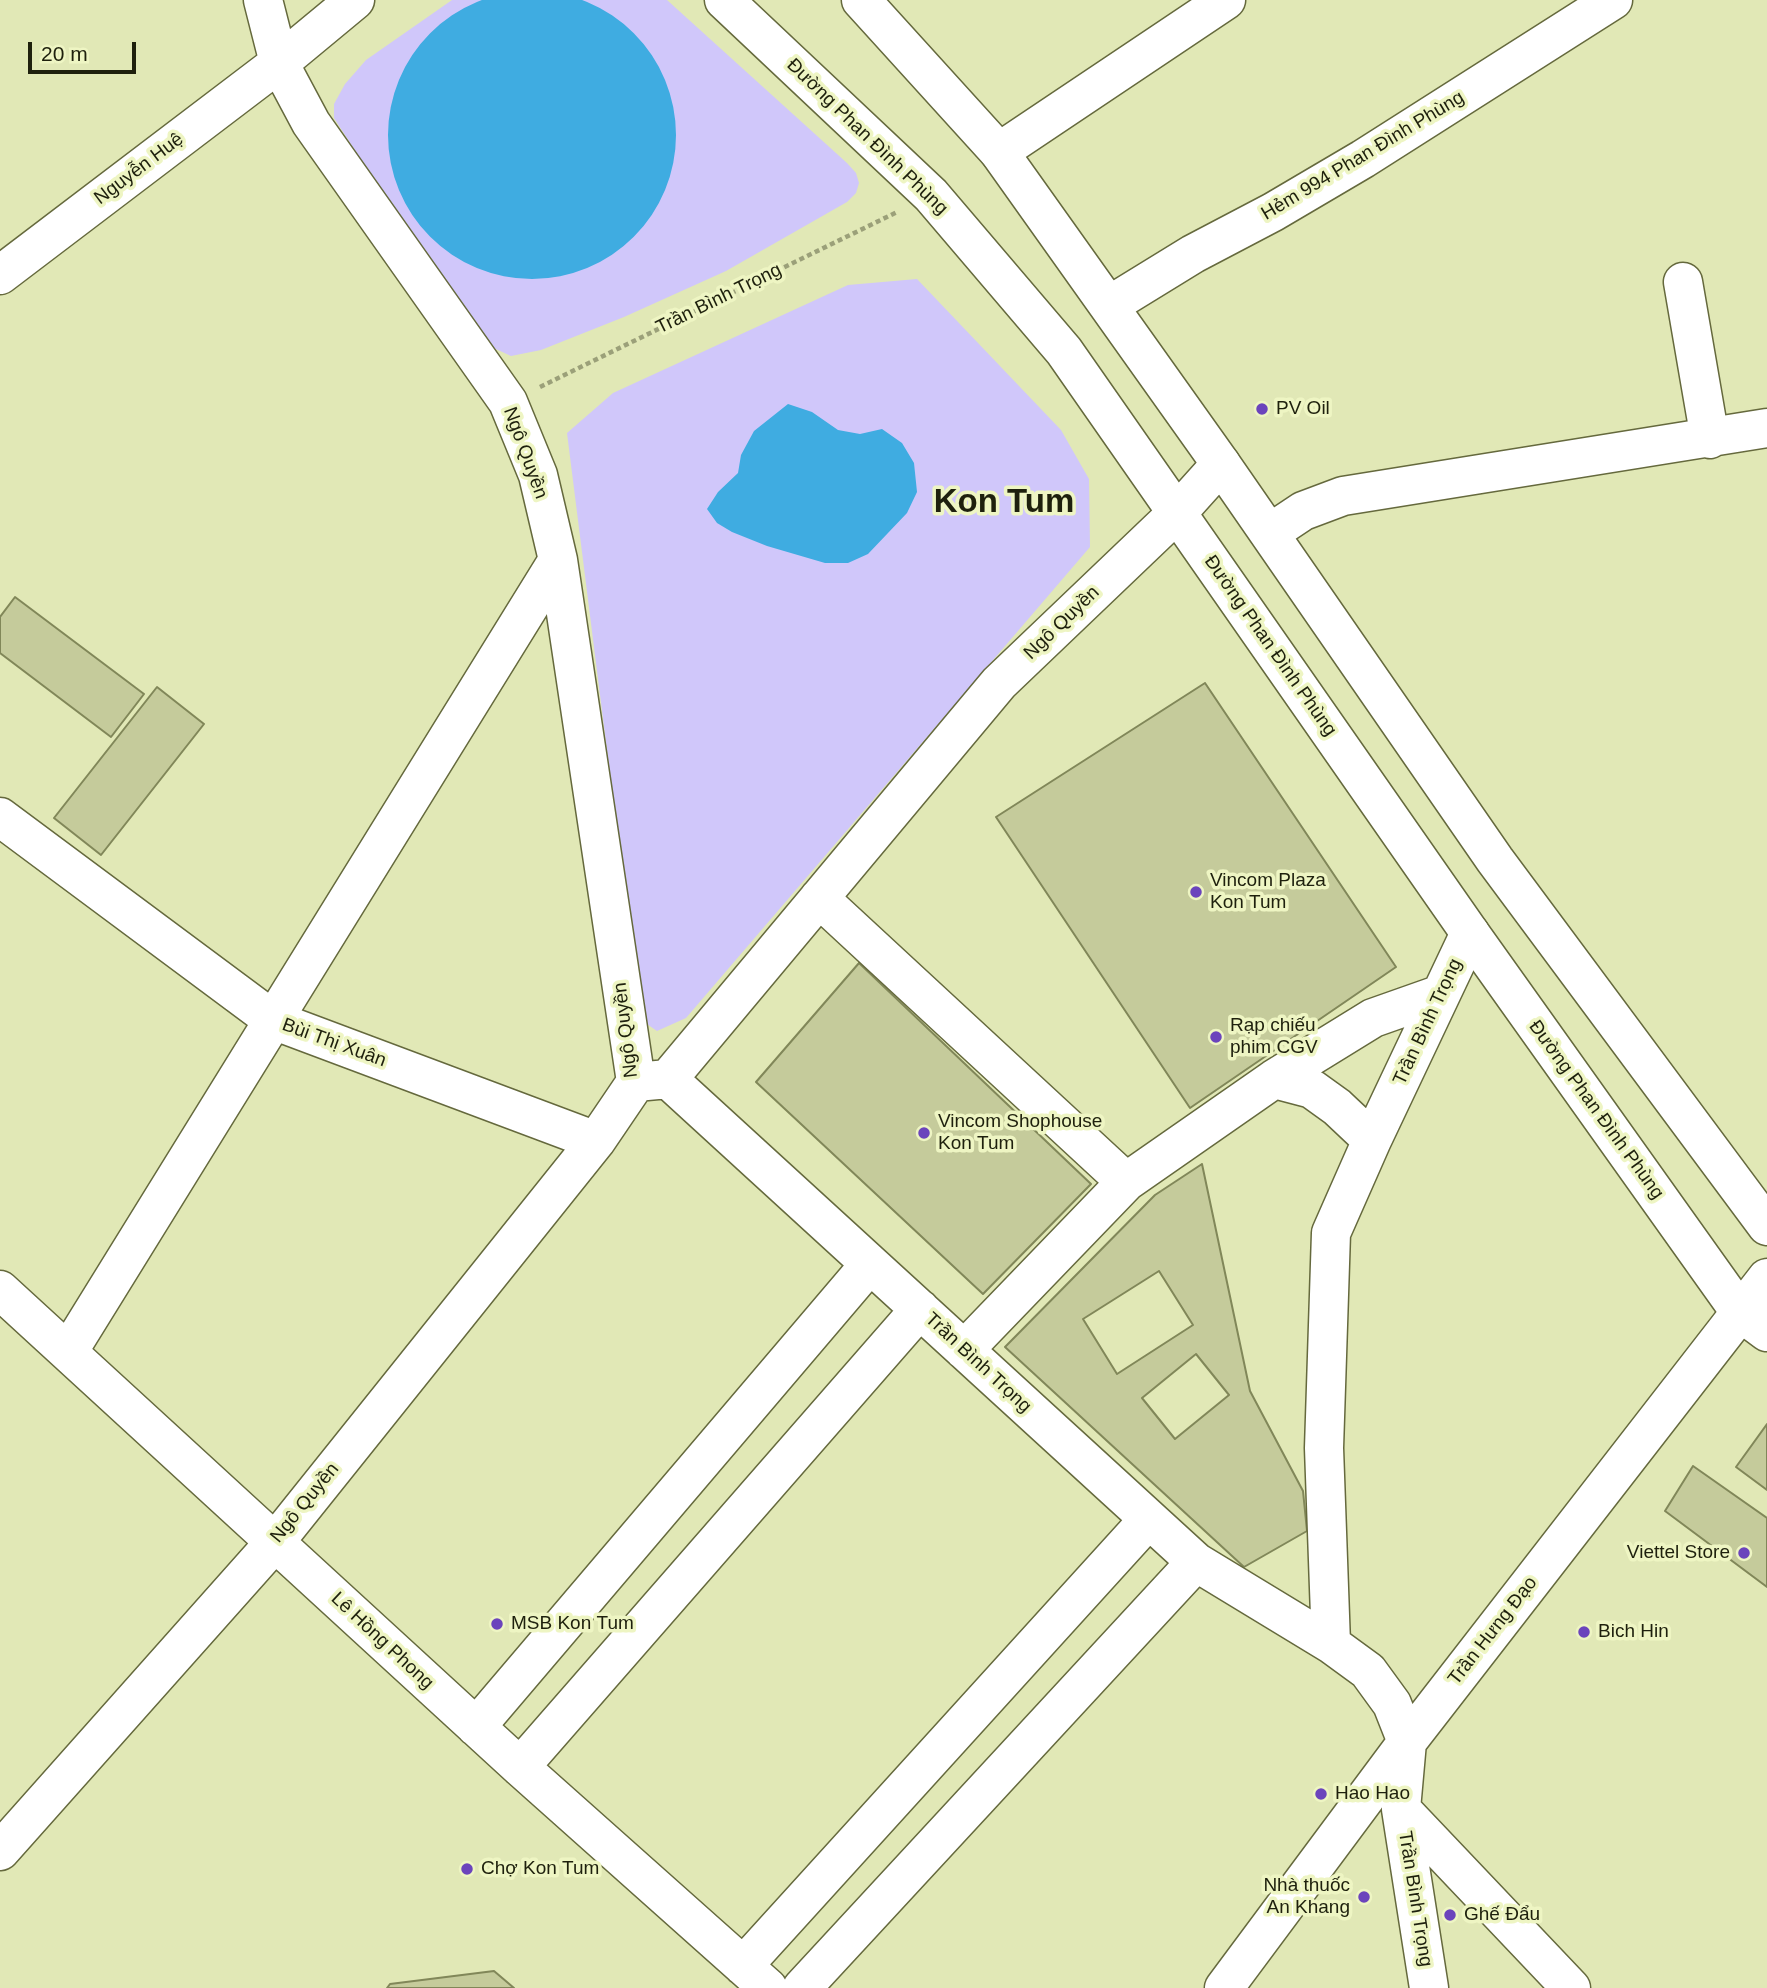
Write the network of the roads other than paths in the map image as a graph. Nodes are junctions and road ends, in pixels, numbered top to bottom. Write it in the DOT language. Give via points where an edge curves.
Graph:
graph roads {
  1 [pos="263,0"];
  2 [pos="355,0"];
  3 [pos="724,0"];
  4 [pos="862,0"];
  5 [pos="1226,0"];
  6 [pos="1613,0"];
  7 [pos="279,63"];
  8 [pos="999,152"];
  9 [pos="0,275"];
  10 [pos="1684,282"];
  11 [pos="1110,305"];
  12 [pos="1767,428"];
  13 [pos="1710,439"];
  14 [pos="1221,464"];
  15 [pos="1177,513"];
  16 [pos="1270,533"];
  17 [pos="558,560"];
  18 [pos="0,817"];
  19 [pos="819,898"];
  20 [pos="1470,933"];
  21 [pos="1441,994"];
  22 [pos="273,1020"];
  23 [pos="1274,1079"];
  24 [pos="652,1080"];
  25 [pos="1372,1140"];
  26 [pos="596,1141"];
  27 [pos="1126,1182"];
  28 [pos="1767,1226"];
  29 [pos="870,1264"];
  30 [pos="1767,1278"];
  31 [pos="0,1290"];
  32 [pos="920,1309"];
  33 [pos="1754,1322"];
  34 [pos="964,1350"];
  35 [pos="68,1352"];
  36 [pos="1149,1519"];
  37 [pos="275,1542"];
  38 [pos="1196,1562"];
  39 [pos="1331,1644"];
  40 [pos="476,1727"];
  41 [pos="1407,1742"];
  42 [pos="520,1767"];
  43 [pos="1401,1809"];
  44 [pos="0,1851"];
  45 [pos="756,1977"];
  46 [pos="802,1988"];
  47 [pos="1224,1988"];
  48 [pos="1429,1988"];
  49 [pos="1571,1988"];
  1 -- 7 [label="street, Ngô Quyền"];
  2 -- 7 [label="street, Nguyễn Huệ"];
  3 -- 15 [label="street, Đường Phan Đình Phùng" via="931,195 1064,351"];
  4 -- 8 [label="street"];
  5 -- 8 [label="street"];
  6 -- 11 [label="street, Hẻm 994 Phan Đình Phùng" via="1363,159"];
  7 -- 9 [label="street, Nguyễn Huệ"];
  7 -- 17 [label="street, Ngô Quyền" via="311,123 508,402 538,475"];
  8 -- 11 [label="street"];
  10 -- 13 [label="street"];
  11 -- 14 [label="street"];
  12 -- 13 [label="street"];
  13 -- 16 [label="street" via="1343,496 1303,511"];
  14 -- 15 [label="street, Ngô Quyền"];
  14 -- 16 [label="street"];
  15 -- 19 [label="street, Ngô Quyền" via="999,683"];
  15 -- 20 [label="street, Đường Phan Đình Phùng"];
  16 -- 28 [label="street" via="1495,860"];
  17 -- 22 [label="street"];
  17 -- 24 [label="street, Ngô Quyền"];
  18 -- 22 [label="street, Bùi Thị Xuân"];
  19 -- 24 [label="street, Ngô Quyền"];
  19 -- 27 [label="street"];
  20 -- 21 [label="street, Trần Bình Trọng"];
  20 -- 33 [label="street, Đường Phan Đình Phùng"];
  21 -- 23 [label="street" via="1373,1018"];
  21 -- 25 [label="street, Trần Bình Trọng"];
  22 -- 26 [label="street, Bùi Thị Xuân"];
  22 -- 35 [label="street"];
  23 -- 25 [label="street" via="1312,1088"];
  23 -- 27 [label="street"];
  24 -- 26 [label="street, Ngô Quyền"];
  24 -- 29 [label="street, Trần Bình Trọng"];
  25 -- 39 [label="street, Trần Bình Trọng" via="1331,1233 1324,1448"];
  26 -- 37 [label="street, Ngô Quyền"];
  27 -- 34 [label="street"];
  29 -- 32 [label="street, Trần Bình Trọng"];
  29 -- 40 [label="street"];
  30 -- 33 [label="street, Trần Hưng Đạo"];
  31 -- 35 [label="street, Lê Hồng Phong"];
  32 -- 34 [label="street, Trần Bình Trọng"];
  32 -- 42 [label="street"];
  33 -- 41 [label="street, Trần Hưng Đạo"];
  34 -- 36 [label="street, Trần Bình Trọng"];
  35 -- 37 [label="street, Lê Hồng Phong"];
  36 -- 38 [label="street, Trần Bình Trọng"];
  36 -- 45 [label="street"];
  37 -- 40 [label="street, Lê Hồng Phong"];
  37 -- 44 [label="street, Ngô Quyền"];
  38 -- 39 [label="street, Trần Bình Trọng"];
  38 -- 46 [label="street"];
  39 -- 41 [label="street, Trần Bình Trọng" via="1368,1671 1392,1704"];
  40 -- 42 [label="street, Lê Hồng Phong"];
  41 -- 43 [label="street, Trần Bình Trọng"];
  41 -- 47 [label="street, Trần Hưng Đạo"];
  42 -- 45 [label="street, Lê Hồng Phong"];
  43 -- 48 [label="street, Trần Bình Trọng"];
  43 -- 49 [label="street"];
}
